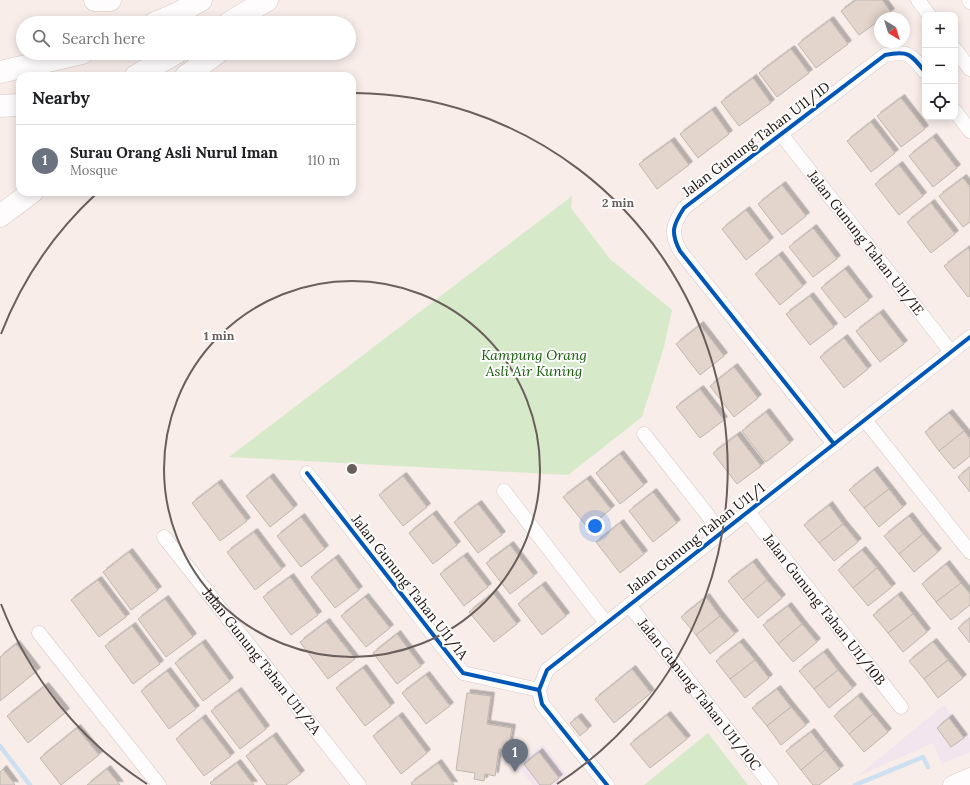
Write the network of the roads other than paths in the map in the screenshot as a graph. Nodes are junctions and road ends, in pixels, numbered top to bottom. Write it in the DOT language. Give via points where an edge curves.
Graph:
graph roads {
  1 [pos="96,0"];
  2 [pos="110,0"];
  3 [pos="201,0"];
  4 [pos="268,0"];
  5 [pos="277,0"];
  6 [pos="918,0"];
  7 [pos="927,12"];
  8 [pos="172,16"];
  9 [pos="241,16"];
  10 [pos="260,16"];
  11 [pos="958,53"];
  12 [pos="52,60"];
  13 [pos="164,60"];
  14 [pos="208,60"];
  15 [pos="922,68"];
  16 [pos="970,69"];
  17 [pos="0,72"];
  18 [pos="143,72"];
  19 [pos="191,72"];
  20 [pos="16,105"];
  21 [pos="0,106"];
  22 [pos="958,115"];
  23 [pos="970,131"];
  24 [pos="781,134"];
  25 [pos="27,196"];
  26 [pos="0,216"];
  27 [pos="970,337"];
  28 [pos="952,352"];
  29 [pos="865,420"];
  30 [pos="644,434"];
  31 [pos="834,444"];
  32 [pos="307,473"];
  33 [pos="504,491"];
  34 [pos="748,512"];
  35 [pos="721,532"];
  36 [pos="164,538"];
  37 [pos="970,552"];
  38 [pos="629,605"];
  39 [pos="606,623"];
  40 [pos="39,633"];
  41 [pos="539,690"];
  42 [pos="901,707"];
  43 [pos="970,778"];
  44 [pos="159,785"];
  45 [pos="359,785"];
  46 [pos="607,785"];
  47 [pos="771,785"];
  48 [pos="952,785"];
  1 -- 2 [label="highway"];
  3 -- 8 [label="highway"];
  4 -- 9 [label="highway"];
  5 -- 10 [label="highway"];
  6 -- 7 [label="street"];
  11 -- 16 [label="street"];
  12 -- 17 [label="highway"];
  13 -- 18 [label="highway"];
  14 -- 19 [label="highway"];
  15 -- 24 [label="street, Jalan Gunung Tahan U11/1D" via="913,56 899,52 885,55"];
  20 -- 21 [label="highway"];
  22 -- 23 [label="street"];
  24 -- 28 [label="street, Jalan Gunung Tahan U11/1E"];
  24 -- 31 [label="street, Jalan Gunung Tahan U11/1D" via="684,208 676,220 673,238 680,251"];
  25 -- 26 [label="highway"];
  27 -- 28 [label="street, Jalan Gunung Tahan U11/1"];
  28 -- 29 [label="street, Jalan Gunung Tahan U11/1"];
  29 -- 31 [label="street, Jalan Gunung Tahan U11/1"];
  29 -- 37 [label="street"];
  30 -- 35 [label="street"];
  31 -- 34 [label="street, Jalan Gunung Tahan U11/1"];
  32 -- 41 [label="street, Jalan Gunung Tahan U11/1A" via="463,673"];
  33 -- 39 [label="street"];
  34 -- 35 [label="street, Jalan Gunung Tahan U11/1"];
  34 -- 42 [label="street, Jalan Gunung Tahan U11/10B"];
  35 -- 38 [label="street, Jalan Gunung Tahan U11/1"];
  36 -- 45 [label="street, Jalan Gunung Tahan U11/2A"];
  38 -- 39 [label="street, Jalan Gunung Tahan U11/1"];
  38 -- 47 [label="street, Jalan Gunung Tahan U11/10C"];
  39 -- 41 [label="street, Jalan Gunung Tahan U11/1" via="547,670"];
  40 -- 44 [label="street"];
  41 -- 46 [label="street" via="542,704"];
  43 -- 48 [label="street"];
}
